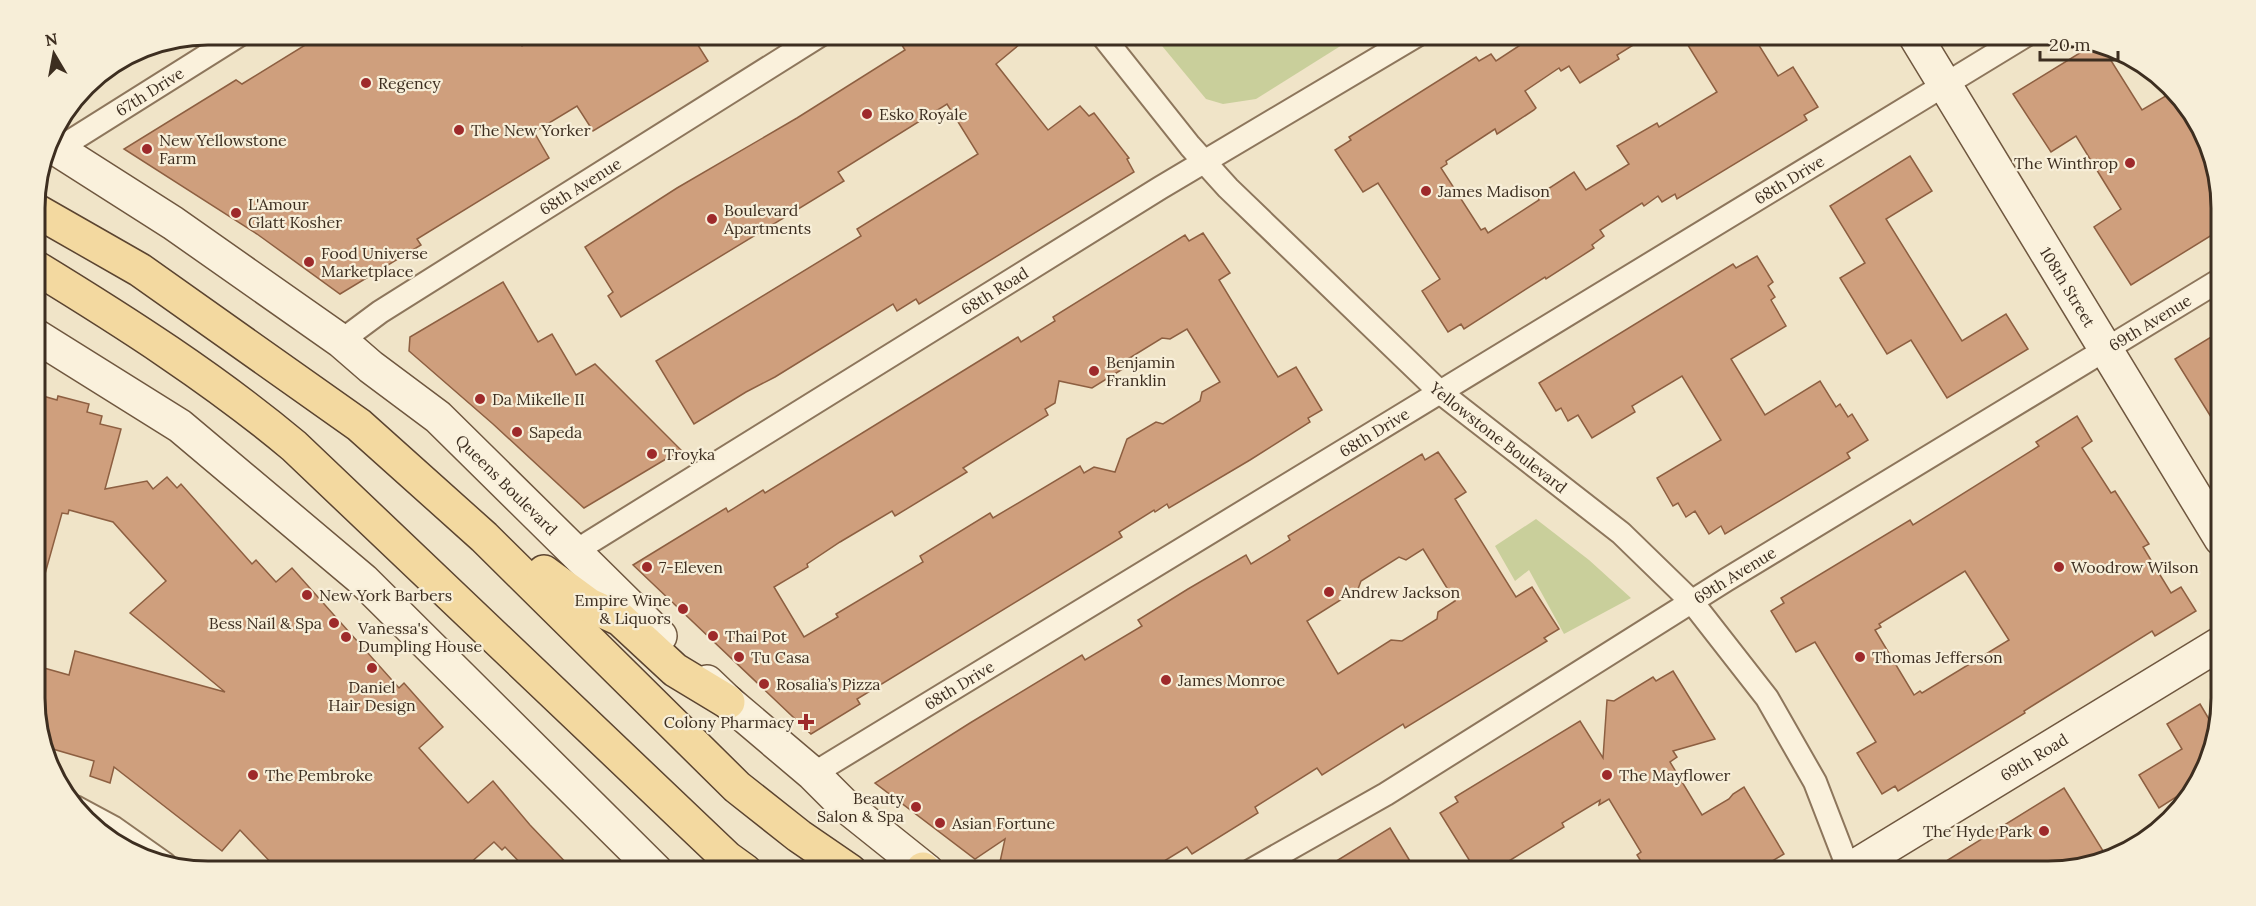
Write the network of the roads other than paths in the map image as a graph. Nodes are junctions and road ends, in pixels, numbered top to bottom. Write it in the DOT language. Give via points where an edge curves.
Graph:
graph roads {
  1 [pos="223,45"];
  2 [pos="805,45"];
  3 [pos="1110,45"];
  4 [pos="1400,45"];
  5 [pos="1921,45"];
  6 [pos="2010,45"];
  7 [pos="1945,85"];
  8 [pos="59,143"];
  9 [pos="57,148"];
  10 [pos="1203,162"];
  11 [pos="45,216"];
  12 [pos="45,273"];
  13 [pos="2211,286"];
  14 [pos="341,341"];
  15 [pos="45,342"];
  16 [pos="2106,350"];
  17 [pos="1442,393"];
  18 [pos="2211,523"];
  19 [pos="484,537"];
  20 [pos="574,552"];
  21 [pos="1692,602"];
  22 [pos="2211,649"];
  23 [pos="728,702"];
  24 [pos="813,774"];
  25 [pos="101,821"];
  26 [pos="134,843"];
  27 [pos="646,861"];
  28 [pos="731,861"];
  29 [pos="835,861"];
  30 [pos="912,861"];
  31 [pos="1268,861"];
  32 [pos="1844,861"];
  33 [pos="1864,861"];
  1 -- 8 [label="street, 67th Drive"];
  2 -- 14 [label="street, 68th Avenue" via="380,312"];
  3 -- 10 [label="street, Yellowstone Boulevard"];
  4 -- 10 [label="street, 68th Road"];
  5 -- 7 [label="street, 108th Street"];
  6 -- 7 [label="street, 68th Drive"];
  7 -- 16 [label="street, 108th Street"];
  7 -- 17 [label="street, 68th Drive"];
  9 -- 14 [label="street, Queens Boulevard" via="173,223"];
  10 -- 17 [label="street, Yellowstone Boulevard"];
  10 -- 20 [label="street, 68th Road"];
  11 -- 19 [label="main road" via="140,270 340,410"];
  12 -- 28 [label="main road" via="114,315 252,411 302,452"];
  13 -- 16 [label="street, 69th Avenue"];
  14 -- 20 [label="street, Queens Boulevard" via="438,417"];
  15 -- 27 [label="street" via="180,426 363,580"];
  16 -- 18 [label="street, 108th Street"];
  16 -- 21 [label="street, 69th Avenue"];
  17 -- 21 [label="street, Yellowstone Boulevard" via="1622,533"];
  17 -- 24 [label="street, 68th Drive"];
  19 -- 23 [label="main road" via="532,563 589,605 620,619 675,670"];
  19 -- 29 [label="main road" via="737,787"];
  20 -- 23 [label="street, Queens Boulevard"];
  21 -- 31 [label="street, 69th Avenue" via="1386,794"];
  21 -- 32 [label="street, Yellowstone Boulevard" via="1767,698 1815,782"];
  22 -- 33 [label="street, 69th Road"];
  23 -- 24 [label="street, Queens Boulevard"];
  24 -- 30 [label="street, Queens Boulevard"];
  25 -- 26 [label="street"];
}
